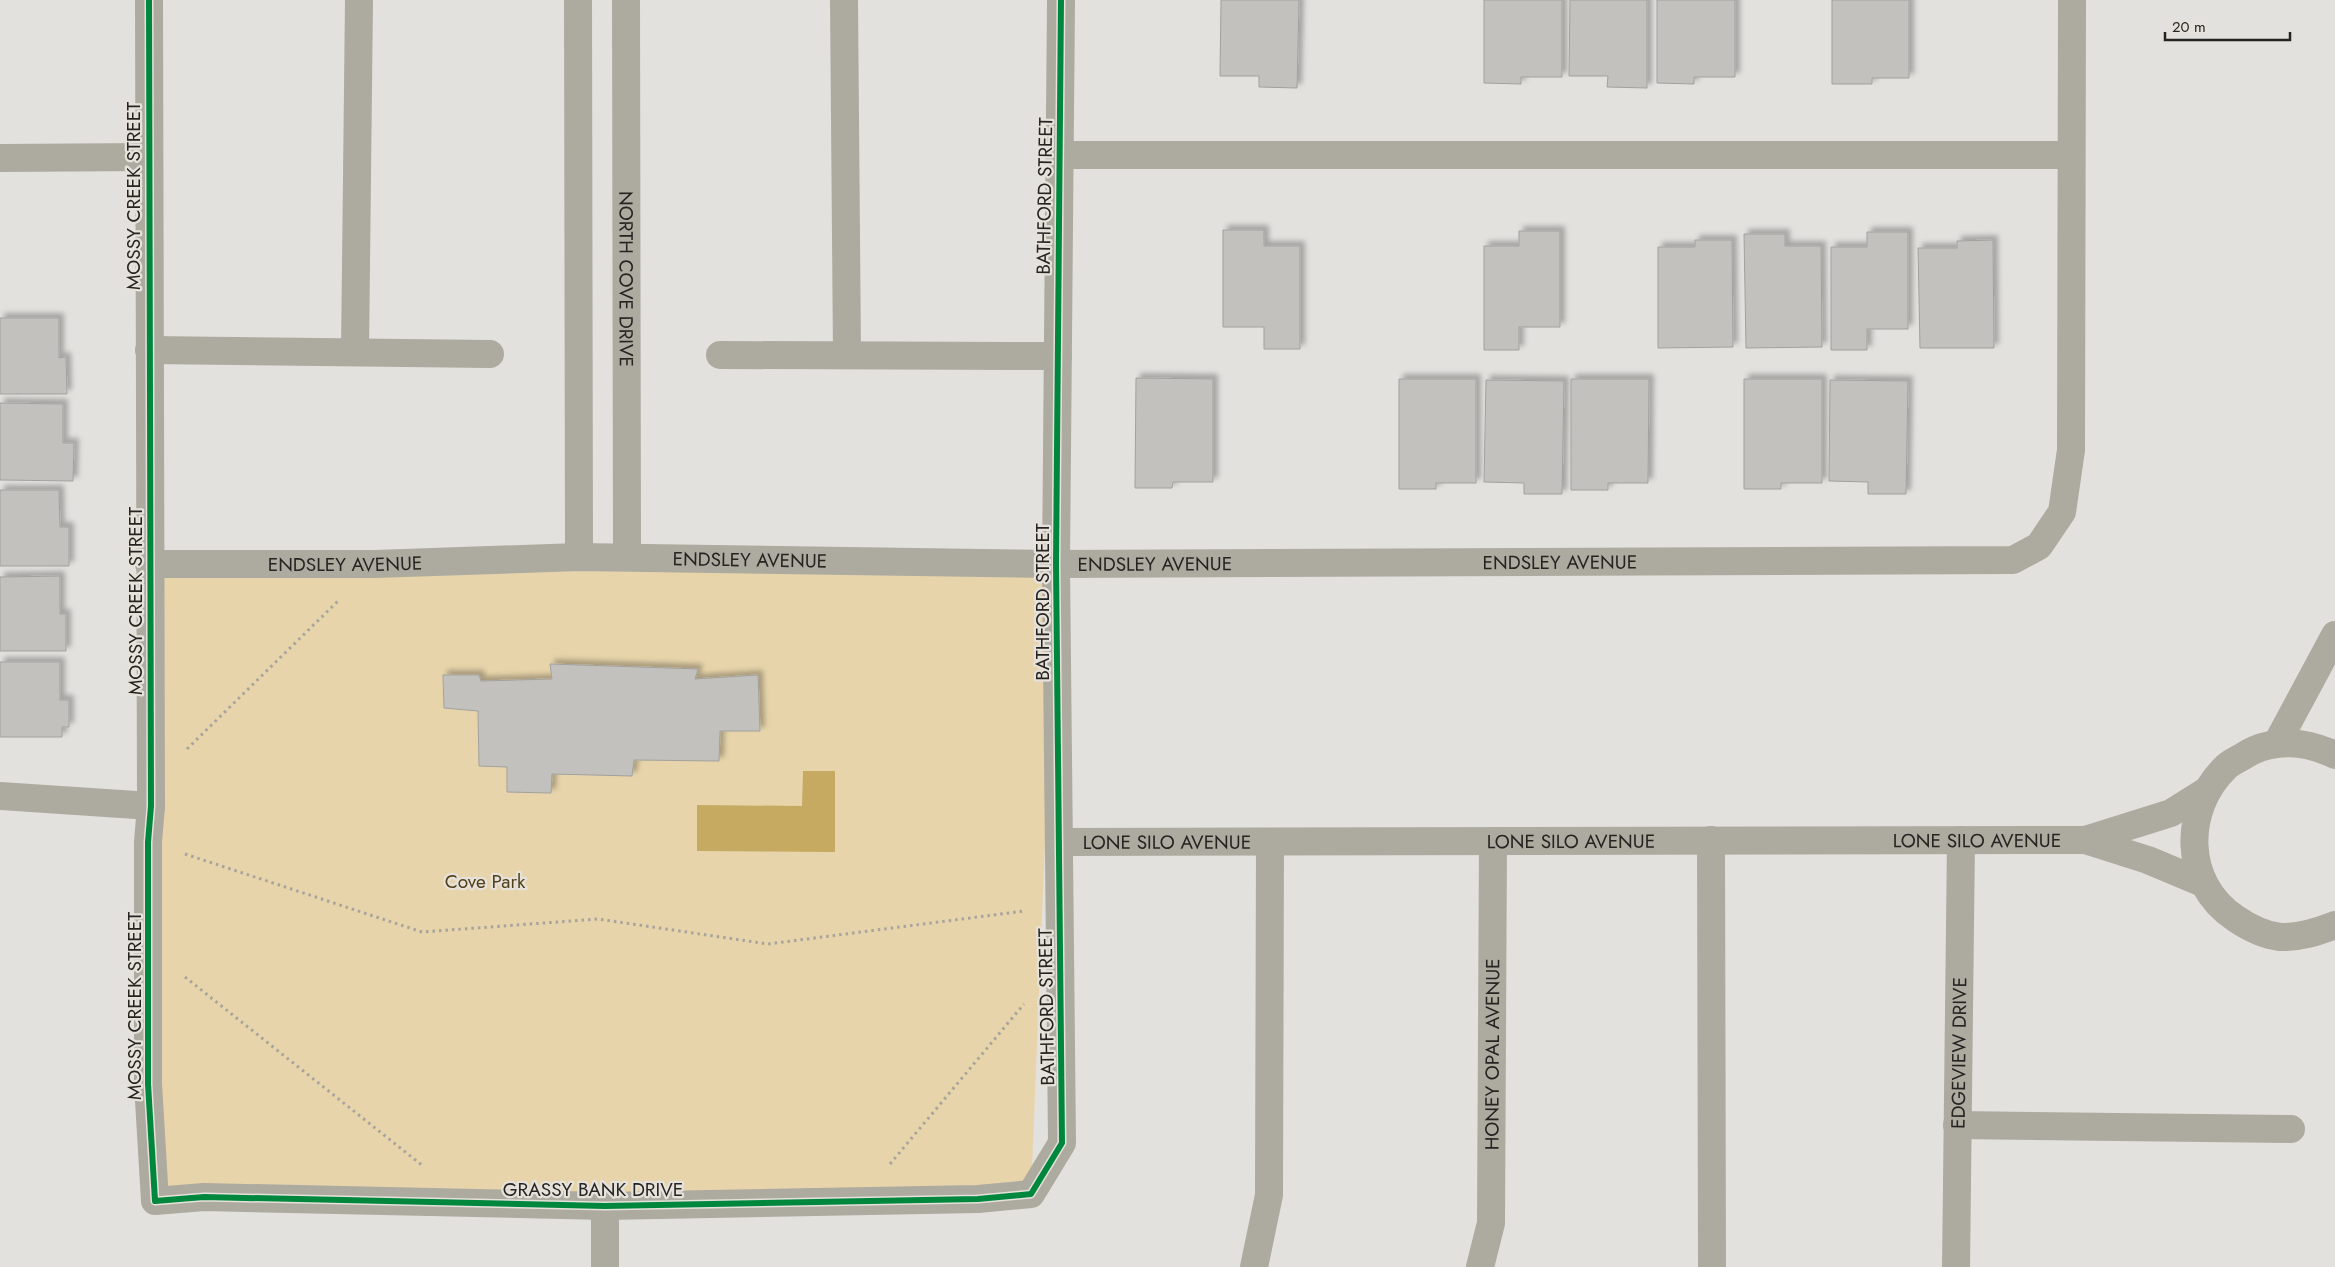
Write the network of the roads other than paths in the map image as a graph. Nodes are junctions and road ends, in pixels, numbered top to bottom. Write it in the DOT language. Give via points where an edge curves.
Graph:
graph roads {
  1 [pos="149,0"];
  2 [pos="359,0"];
  3 [pos="578,0"];
  4 [pos="626,0"];
  5 [pos="844,0"];
  6 [pos="1061,0"];
  7 [pos="2072,0"];
  8 [pos="1060,155"];
  9 [pos="2071,155"];
  10 [pos="148,157"];
  11 [pos="0,158"];
  12 [pos="149,350"];
  13 [pos="355,352"];
  14 [pos="490,354"];
  15 [pos="720,355"];
  16 [pos="846,355"];
  17 [pos="1058,356"];
  18 [pos="579,557"];
  19 [pos="627,558"];
  20 [pos="149,564"];
  21 [pos="1056,564"];
  22 [pos="2335,635"];
  23 [pos="2277,742"];
  24 [pos="2335,755"];
  25 [pos="2206,791"];
  26 [pos="0,796"];
  27 [pos="151,796"];
  28 [pos="1711,840"];
  29 [pos="1961,840"];
  30 [pos="2085,840"];
  31 [pos="1493,841"];
  32 [pos="1059,842"];
  33 [pos="1270,842"];
  34 [pos="2203,883"];
  35 [pos="2335,925"];
  36 [pos="1957,1125"];
  37 [pos="2291,1129"];
  38 [pos="1032,1194"];
  39 [pos="155,1201"];
  40 [pos="605,1206"];
  41 [pos="605,1267"];
  42 [pos="1254,1267"];
  43 [pos="1480,1267"];
  44 [pos="1712,1267"];
  45 [pos="1956,1267"];
  1 -- 10 [label="street, MOSSY CREEK STREET"];
  2 -- 13 [label="street"];
  3 -- 18 [label="street"];
  4 -- 19 [label="street, NORTH COVE DRIVE"];
  5 -- 16 [label="street"];
  6 -- 8 [label="street, BATHFORD STREET"];
  7 -- 9 [label="street"];
  8 -- 9 [label="street"];
  8 -- 17 [label="street, BATHFORD STREET"];
  9 -- 21 [label="street, ENDSLEY AVENUE" via="2071,450 2062,512 2039,546 2013,560"];
  10 -- 11 [label="street"];
  10 -- 12 [label="street, MOSSY CREEK STREET"];
  12 -- 13 [label="street"];
  12 -- 20 [label="street, MOSSY CREEK STREET"];
  13 -- 14 [label="street"];
  15 -- 16 [label="street"];
  16 -- 17 [label="street"];
  17 -- 21 [label="street, BATHFORD STREET"];
  18 -- 19 [label="street, ENDSLEY AVENUE"];
  18 -- 20 [label="street, ENDSLEY AVENUE" via="375,564"];
  19 -- 21 [label="street, ENDSLEY AVENUE"];
  20 -- 27 [label="street, MOSSY CREEK STREET"];
  21 -- 32 [label="street, BATHFORD STREET"];
  22 -- 23 [label="street"];
  23 -- 24 [label="street" via="2317,746"];
  23 -- 25 [label="street" via="2254,750 2226,766"];
  25 -- 30 [label="street, LONE SILO AVENUE" via="2171,812"];
  25 -- 34 [label="street" via="2195,821 2194,853"];
  26 -- 27 [label="street"];
  27 -- 39 [label="street, MOSSY CREEK STREET" via="148,842 148,1084"];
  28 -- 29 [label="street, LONE SILO AVENUE"];
  28 -- 31 [label="street, LONE SILO AVENUE"];
  28 -- 44 [label="street"];
  29 -- 30 [label="street, LONE SILO AVENUE"];
  29 -- 36 [label="street, EDGEVIEW DRIVE"];
  30 -- 34 [label="street, LONE SILO AVENUE" via="2148,860"];
  31 -- 33 [label="street, LONE SILO AVENUE"];
  31 -- 43 [label="street, HONEY OPAL AVENUE" via="1491,1223"];
  32 -- 33 [label="street, LONE SILO AVENUE"];
  32 -- 38 [label="street, BATHFORD STREET" via="1062,1143"];
  33 -- 42 [label="street" via="1269,1195"];
  34 -- 35 [label="street" via="2222,910 2248,928 2280,937 2312,934"];
  36 -- 37 [label="street"];
  36 -- 45 [label="street, EDGEVIEW DRIVE"];
  38 -- 40 [label="street, GRASSY BANK DRIVE" via="978,1199"];
  39 -- 40 [label="street, GRASSY BANK DRIVE" via="204,1196"];
  40 -- 41 [label="street"];
}
